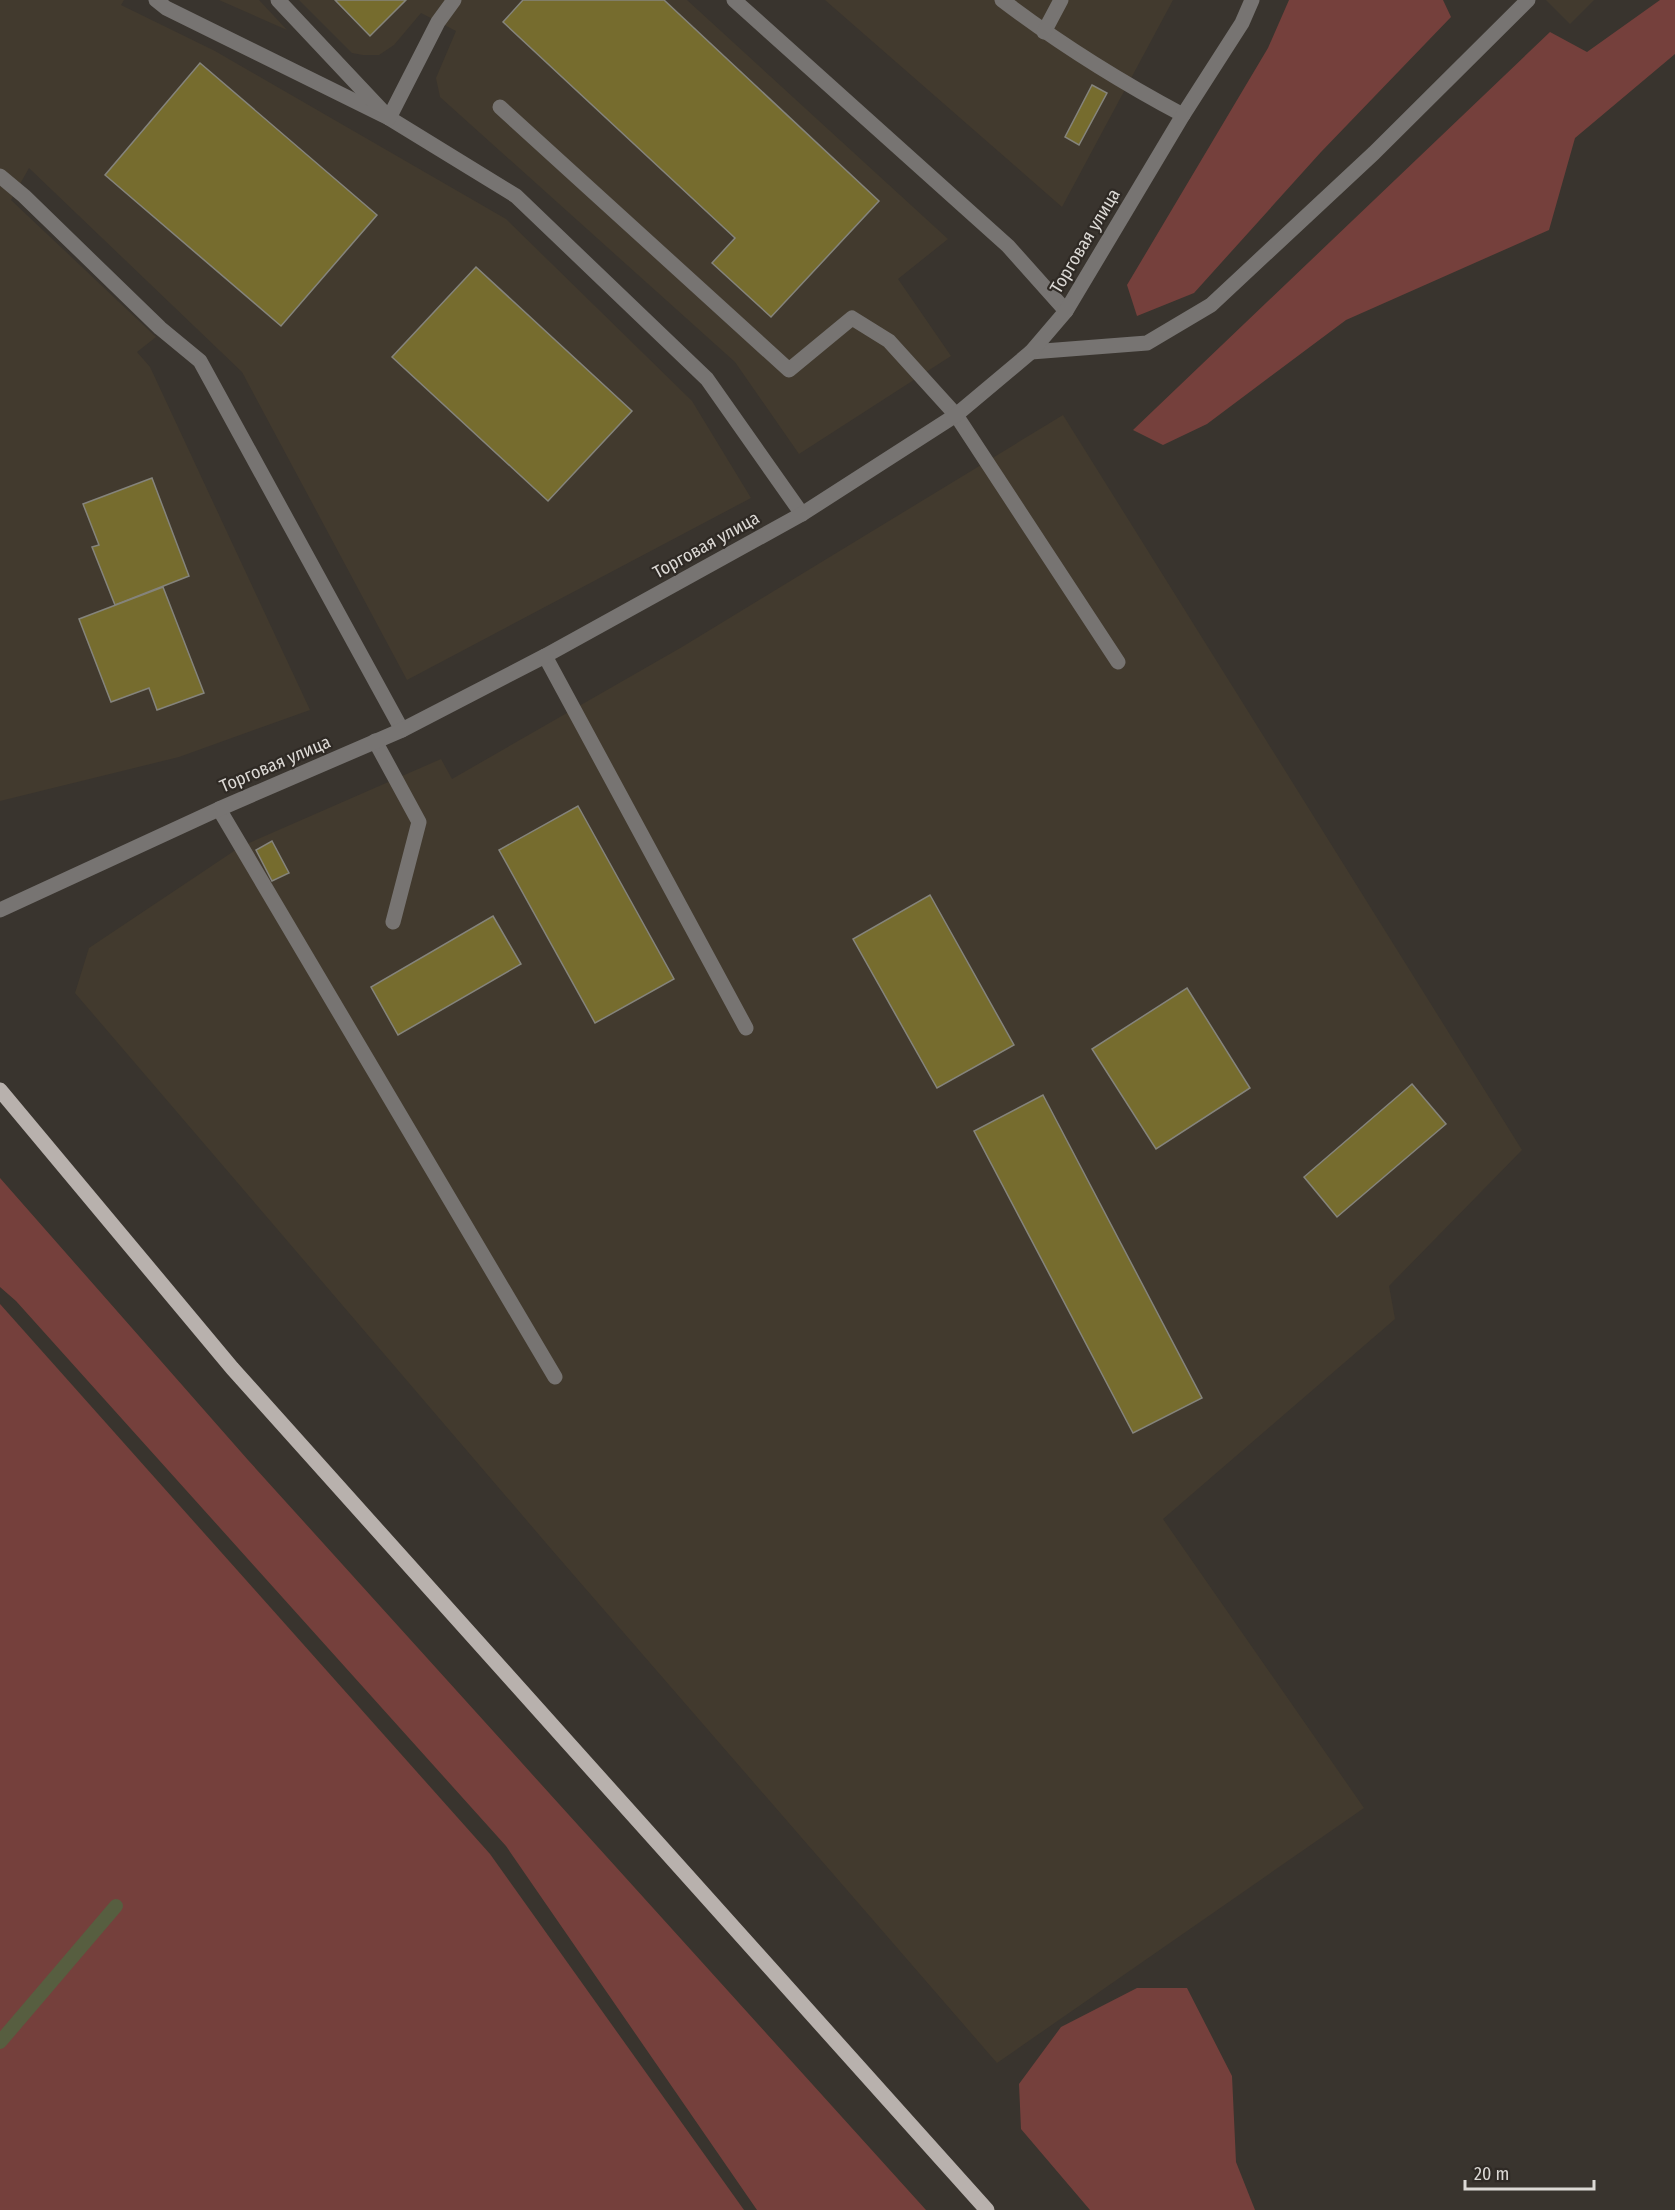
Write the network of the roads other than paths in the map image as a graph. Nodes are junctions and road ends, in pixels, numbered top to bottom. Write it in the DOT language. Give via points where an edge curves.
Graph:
graph roads {
  1 [pos="156,0"];
  2 [pos="278,0"];
  3 [pos="454,0"];
  4 [pos="734,0"];
  5 [pos="1002,0"];
  6 [pos="1061,0"];
  7 [pos="1252,0"];
  8 [pos="1528,0"];
  9 [pos="1044,32"];
  10 [pos="500,107"];
  11 [pos="1184,114"];
  12 [pos="389,118"];
  13 [pos="0,176"];
  14 [pos="1066,311"];
  15 [pos="1031,352"];
  16 [pos="956,415"];
  17 [pos="802,514"];
  18 [pos="545,656"];
  19 [pos="1118,662"];
  20 [pos="402,730"];
  21 [pos="375,741"];
  22 [pos="219,809"];
  23 [pos="0,910"];
  24 [pos="393,922"];
  25 [pos="746,1028"];
  26 [pos="0,1090"];
  27 [pos="555,1377"];
  28 [pos="987,2210"];
  1 -- 12 [label="street"];
  2 -- 12 [label="street"];
  3 -- 12 [label="street" via="438,22"];
  4 -- 14 [label="street" via="1008,246"];
  5 -- 9 [label="street"];
  6 -- 9 [label="street"];
  7 -- 11 [label="street, Торговая улица" via="1242,23"];
  8 -- 15 [label="street" via="1374,153 1211,305 1147,343"];
  9 -- 11 [label="street" via="1126,85"];
  10 -- 16 [label="street" via="789,370 852,318 889,341"];
  11 -- 14 [label="street, Торговая улица"];
  12 -- 17 [label="street" via="516,195 707,379"];
  13 -- 20 [label="street" via="200,361"];
  14 -- 15 [label="street, Торговая улица"];
  15 -- 16 [label="street, Торговая улица"];
  16 -- 17 [label="street, Торговая улица"];
  16 -- 19 [label="street"];
  17 -- 18 [label="street, Торговая улица"];
  18 -- 20 [label="street, Торговая улица"];
  18 -- 25 [label="street"];
  20 -- 21 [label="street, Торговая улица"];
  21 -- 22 [label="street, Торговая улица"];
  21 -- 24 [label="street" via="418,822"];
  22 -- 23 [label="street, Торговая улица"];
  22 -- 27 [label="street"];
  26 -- 28 [label="main road" via="232,1368"];
}
